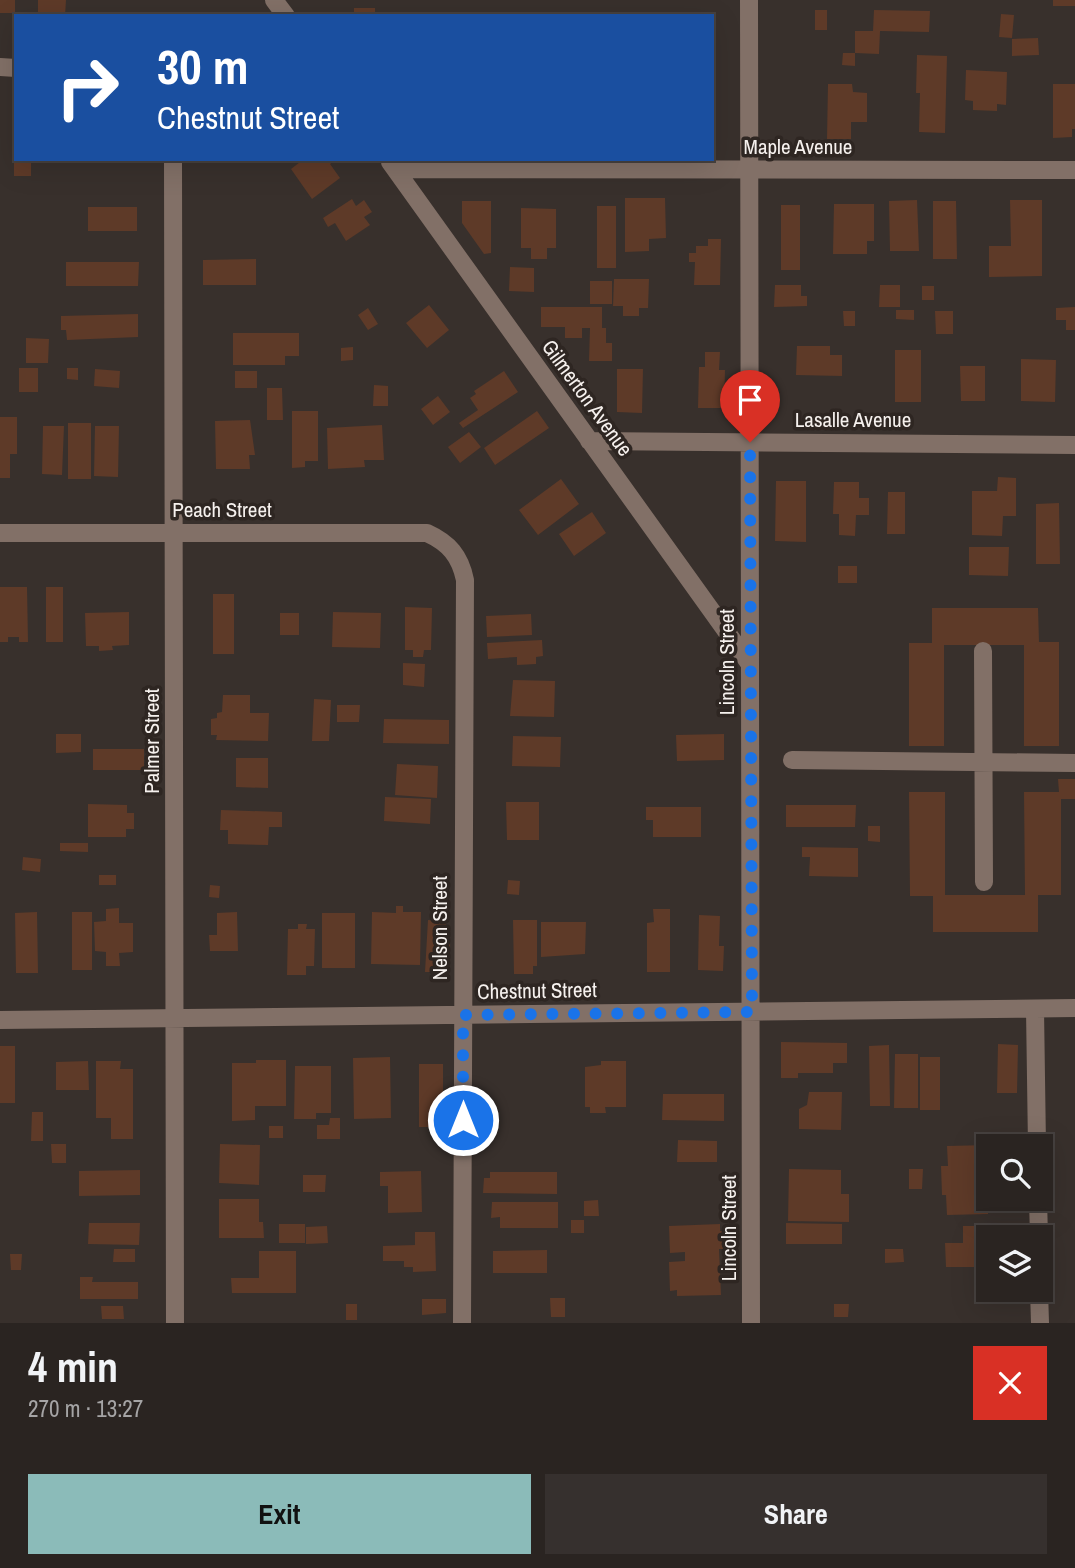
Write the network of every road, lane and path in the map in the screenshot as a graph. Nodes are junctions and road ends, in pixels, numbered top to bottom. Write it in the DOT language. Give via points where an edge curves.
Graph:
graph roads {
  1 [pos="749,0"];
  2 [pos="173,161"];
  3 [pos="392,164"];
  4 [pos="750,170"];
  5 [pos="1075,170"];
  6 [pos="589,441"];
  7 [pos="750,442"];
  8 [pos="1075,445"];
  9 [pos="0,533"];
  10 [pos="174,533"];
  11 [pos="443,540"];
  12 [pos="983,651"];
  13 [pos="749,663"];
  14 [pos="792,760"];
  15 [pos="983,762"];
  16 [pos="1075,763"];
  17 [pos="984,882"];
  18 [pos="1075,1008"];
  19 [pos="1035,1009"];
  20 [pos="752,1012"];
  21 [pos="463,1015"];
  22 [pos="175,1018"];
  23 [pos="0,1020"];
  24 [pos="1037,1134"];
  25 [pos="1039,1302"];
  26 [pos="175,1323"];
  27 [pos="462,1323"];
  28 [pos="751,1323"];
  29 [pos="1040,1323"];
  1 -- 4 [label="street, Lincoln Street"];
  2 -- 10 [label="street, Palmer Street"];
  3 -- 4 [label="street, Maple Avenue"];
  3 -- 6 [label="street, Gilmerton Avenue"];
  4 -- 5 [label="street, Maple Avenue"];
  4 -- 7 [label="street, Lincoln Street"];
  6 -- 7 [label="street, Lasalle Avenue"];
  6 -- 13 [label="street, Gilmerton Avenue"];
  7 -- 8 [label="street, Lasalle Avenue"];
  7 -- 13 [label="street, Lincoln Street"];
  9 -- 10 [label="street, Peach Street"];
  10 -- 11 [label="street, Peach Street" via="427,533"];
  10 -- 22 [label="street, Palmer Street"];
  11 -- 21 [label="street, Nelson Street" via="454,552 465,580"];
  12 -- 15 [label="street"];
  13 -- 20 [label="street, Lincoln Street"];
  14 -- 15 [label="street"];
  15 -- 16 [label="street"];
  15 -- 17 [label="street"];
  18 -- 19 [label="street, Chestnut Street"];
  19 -- 20 [label="street, Chestnut Street"];
  19 -- 24 [label="street"];
  20 -- 21 [label="street, Chestnut Street"];
  20 -- 28 [label="street, Lincoln Street"];
  21 -- 22 [label="street, Chestnut Street"];
  21 -- 27 [label="street, Nelson Street"];
  22 -- 23 [label="street, Chestnut Street"];
  22 -- 26 [label="street, Palmer Street"];
  25 -- 29 [label="street"];
}
